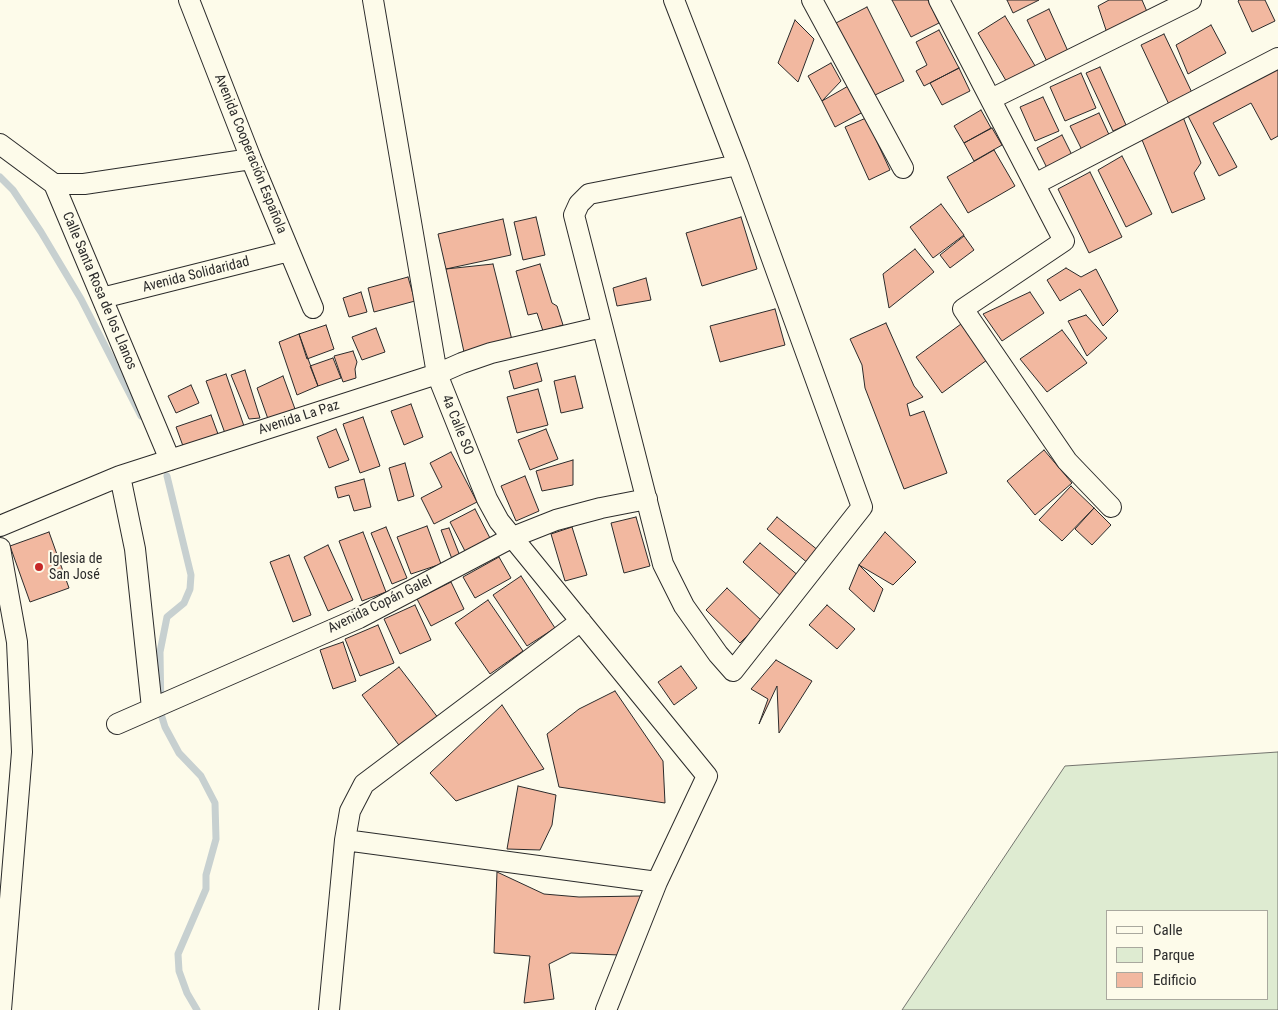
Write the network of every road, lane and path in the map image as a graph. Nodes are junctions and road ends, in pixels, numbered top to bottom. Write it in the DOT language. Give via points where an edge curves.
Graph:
graph roads {
  1 [pos="189,0"];
  2 [pos="373,0"];
  3 [pos="674,0"];
  4 [pos="812,0"];
  5 [pos="939,0"];
  6 [pos="1191,0"];
  7 [pos="1278,58"];
  8 [pos="991,99"];
  9 [pos="0,144"];
  10 [pos="251,159"];
  11 [pos="738,165"];
  12 [pos="903,168"];
  13 [pos="54,184"];
  14 [pos="1035,184"];
  15 [pos="289,251"];
  16 [pos="102,298"];
  17 [pos="313,308"];
  18 [pos="602,326"];
  19 [pos="437,374"];
  20 [pos="170,460"];
  21 [pos="120,476"];
  22 [pos="647,499"];
  23 [pos="1112,508"];
  24 [pos="0,526"];
  25 [pos="513,537"];
  26 [pos="0,548"];
  27 [pos="581,621"];
  28 [pos="152,708"];
  29 [pos="117,724"];
  30 [pos="345,840"];
  31 [pos="657,882"];
  32 [pos="1,1010"];
  33 [pos="329,1010"];
  34 [pos="606,1010"];
  1 -- 10 [label="street, Avenida Cooperación Española"];
  2 -- 19 [label="street, 4a Calle SO"];
  3 -- 11 [label="street"];
  4 -- 12 [label="street"];
  5 -- 8 [label="street"];
  6 -- 8 [label="street"];
  7 -- 14 [label="street"];
  8 -- 14 [label="street"];
  9 -- 13 [label="street"];
  10 -- 13 [label="street" via="84,184"];
  10 -- 15 [label="street, Avenida Cooperación Española"];
  11 -- 18 [label="street" via="589,194 578,204 574,215"];
  11 -- 22 [label="street" via="862,508 733,671 684,606 664,564"];
  13 -- 16 [label="street, Calle Santa Rosa de los Llanos"];
  14 -- 23 [label="street" via="1064,241 963,309 1067,461"];
  15 -- 16 [label="street, Avenida Solidaridad"];
  15 -- 17 [label="street, Avenida Cooperación Española"];
  16 -- 20 [label="street, Calle Santa Rosa de los Llanos"];
  18 -- 19 [label="street, Avenida La Paz" via="491,353"];
  18 -- 22 [label="street"];
  19 -- 20 [label="street, Avenida La Paz"];
  19 -- 25 [label="street, 4a Calle SO" via="487,499"];
  20 -- 21 [label="street, Avenida La Paz"];
  21 -- 24 [label="street, Avenida La Paz"];
  21 -- 28 [label="street" via="134,549"];
  22 -- 25 [label="street, Avenida Copán Galel" via="556,520"];
  25 -- 27 [label="street, 4a Calle SO"];
  25 -- 28 [label="street, Avenida Copán Galel" via="359,618"];
  26 -- 32 [label="street" via="18,642 22,752"];
  27 -- 30 [label="street" via="364,784 350,811"];
  27 -- 31 [label="street, 4a Calle SO" via="707,776"];
  28 -- 29 [label="street, Avenida Copán Galel"];
  30 -- 31 [label="street"];
  30 -- 33 [label="street"];
  31 -- 34 [label="street"];
}
